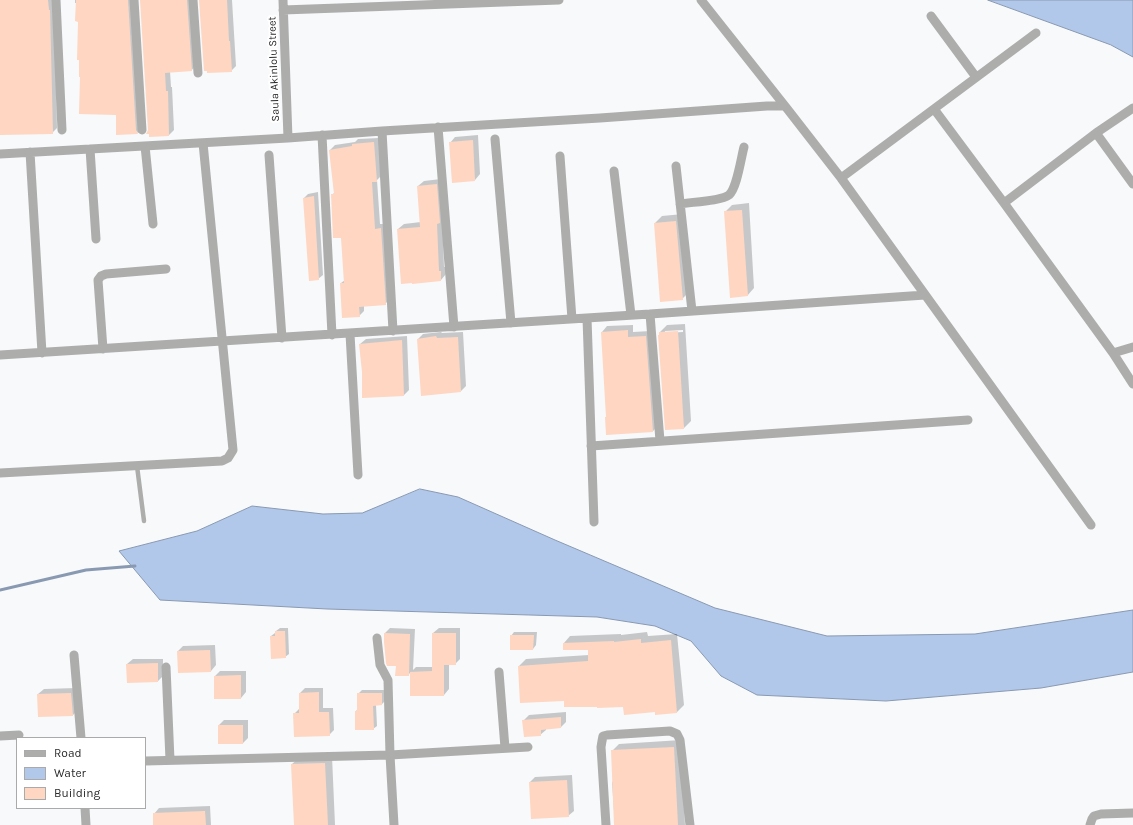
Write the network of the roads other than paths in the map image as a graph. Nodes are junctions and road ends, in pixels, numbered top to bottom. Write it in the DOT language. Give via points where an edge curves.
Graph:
graph roads {
  1 [pos="56,0"];
  2 [pos="134,0"];
  3 [pos="193,0"];
  4 [pos="283,0"];
  5 [pos="547,0"];
  6 [pos="559,0"];
  7 [pos="701,0"];
  8 [pos="283,10"];
  9 [pos="931,16"];
  10 [pos="1036,33"];
  11 [pos="198,72"];
  12 [pos="976,77"];
  13 [pos="785,106"];
  14 [pos="1133,108"];
  15 [pos="934,109"];
  16 [pos="438,127"];
  17 [pos="62,130"];
  18 [pos="142,130"];
  19 [pos="382,130"];
  20 [pos="1096,134"];
  21 [pos="322,135"];
  22 [pos="288,138"];
  23 [pos="495,139"];
  24 [pos="203,143"];
  25 [pos="145,146"];
  26 [pos="744,147"];
  27 [pos="90,149"];
  28 [pos="30,152"];
  29 [pos="0,154"];
  30 [pos="269,155"];
  31 [pos="560,156"];
  32 [pos="676,166"];
  33 [pos="614,171"];
  34 [pos="841,178"];
  35 [pos="1133,184"];
  36 [pos="1004,203"];
  37 [pos="680,204"];
  38 [pos="153,224"];
  39 [pos="96,239"];
  40 [pos="166,269"];
  41 [pos="925,295"];
  42 [pos="692,311"];
  43 [pos="650,314"];
  44 [pos="631,315"];
  45 [pos="588,318"];
  46 [pos="572,319"];
  47 [pos="511,323"];
  48 [pos="454,327"];
  49 [pos="393,331"];
  50 [pos="350,334"];
  51 [pos="332,335"];
  52 [pos="282,338"];
  53 [pos="223,342"];
  54 [pos="1133,347"];
  55 [pos="103,349"];
  56 [pos="42,353"];
  57 [pos="1113,353"];
  58 [pos="0,355"];
  59 [pos="1133,384"];
  60 [pos="968,420"];
  61 [pos="660,441"];
  62 [pos="591,446"];
  63 [pos="137,466"];
  64 [pos="0,473"];
  65 [pos="358,475"];
  66 [pos="144,521"];
  67 [pos="594,522"];
  68 [pos="1091,525"];
  69 [pos="377,638"];
  70 [pos="74,655"];
  71 [pos="166,667"];
  72 [pos="499,672"];
  73 [pos="19,735"];
  74 [pos="0,736"];
  75 [pos="81,737"];
  76 [pos="528,747"];
  77 [pos="505,748"];
  78 [pos="390,755"];
  79 [pos="170,760"];
  80 [pos="146,761"];
  81 [pos="85,809"];
  82 [pos="1133,813"];
  83 [pos="86,825"];
  84 [pos="394,825"];
  85 [pos="606,825"];
  86 [pos="690,825"];
  87 [pos="1090,825"];
  1 -- 17 [label="street"];
  2 -- 18 [label="street"];
  3 -- 11 [label="street"];
  4 -- 8 [label="street, Saula Akinlolu Street"];
  5 -- 6 [label="street"];
  5 -- 8 [label="street"];
  7 -- 13 [label="street"];
  8 -- 22 [label="street, Saula Akinlolu Street"];
  9 -- 12 [label="street"];
  10 -- 12 [label="street"];
  12 -- 15 [label="street"];
  13 -- 16 [label="street"];
  13 -- 34 [label="street"];
  14 -- 20 [label="street"];
  15 -- 34 [label="street"];
  15 -- 36 [label="street"];
  16 -- 19 [label="street"];
  16 -- 48 [label="street"];
  19 -- 21 [label="street"];
  19 -- 49 [label="street"];
  20 -- 35 [label="street"];
  20 -- 36 [label="street"];
  21 -- 22 [label="street"];
  21 -- 51 [label="street"];
  22 -- 24 [label="street"];
  23 -- 47 [label="street"];
  24 -- 25 [label="street"];
  24 -- 53 [label="street"];
  25 -- 27 [label="street"];
  25 -- 38 [label="street"];
  26 -- 37 [label="street" via="735,186 730,194 721,199"];
  27 -- 28 [label="street"];
  27 -- 39 [label="street"];
  28 -- 29 [label="street"];
  28 -- 56 [label="street"];
  30 -- 52 [label="street"];
  31 -- 46 [label="street"];
  32 -- 37 [label="street"];
  33 -- 44 [label="street"];
  34 -- 41 [label="street"];
  36 -- 57 [label="street"];
  37 -- 42 [label="street"];
  40 -- 55 [label="street" via="101,276 98,280"];
  41 -- 42 [label="street"];
  41 -- 68 [label="street"];
  42 -- 43 [label="street"];
  43 -- 44 [label="street"];
  43 -- 61 [label="street"];
  44 -- 45 [label="street"];
  45 -- 46 [label="street"];
  45 -- 62 [label="street"];
  46 -- 47 [label="street"];
  47 -- 48 [label="street"];
  48 -- 49 [label="street"];
  49 -- 50 [label="street"];
  50 -- 51 [label="street"];
  50 -- 65 [label="street"];
  51 -- 52 [label="street"];
  52 -- 53 [label="street"];
  53 -- 55 [label="street"];
  53 -- 63 [label="street" via="233,450 228,458 222,461"];
  54 -- 57 [label="street"];
  55 -- 56 [label="street"];
  56 -- 58 [label="street"];
  57 -- 59 [label="street"];
  60 -- 61 [label="street"];
  61 -- 62 [label="street"];
  62 -- 67 [label="street"];
  63 -- 64 [label="street"];
  63 -- 66 [label="lane"];
  69 -- 78 [label="street" via="380,665 388,680"];
  70 -- 75 [label="street"];
  71 -- 79 [label="street"];
  72 -- 77 [label="street"];
  73 -- 74 [label="street"];
  76 -- 77 [label="street"];
  77 -- 78 [label="street"];
  78 -- 79 [label="street"];
  78 -- 84 [label="street"];
  79 -- 80 [label="street"];
  81 -- 83 [label="street"];
  82 -- 87 [label="street" via="1097,815"];
  85 -- 86 [label="street" via="601,747 604,736 670,731 677,734 680,740"];
}
